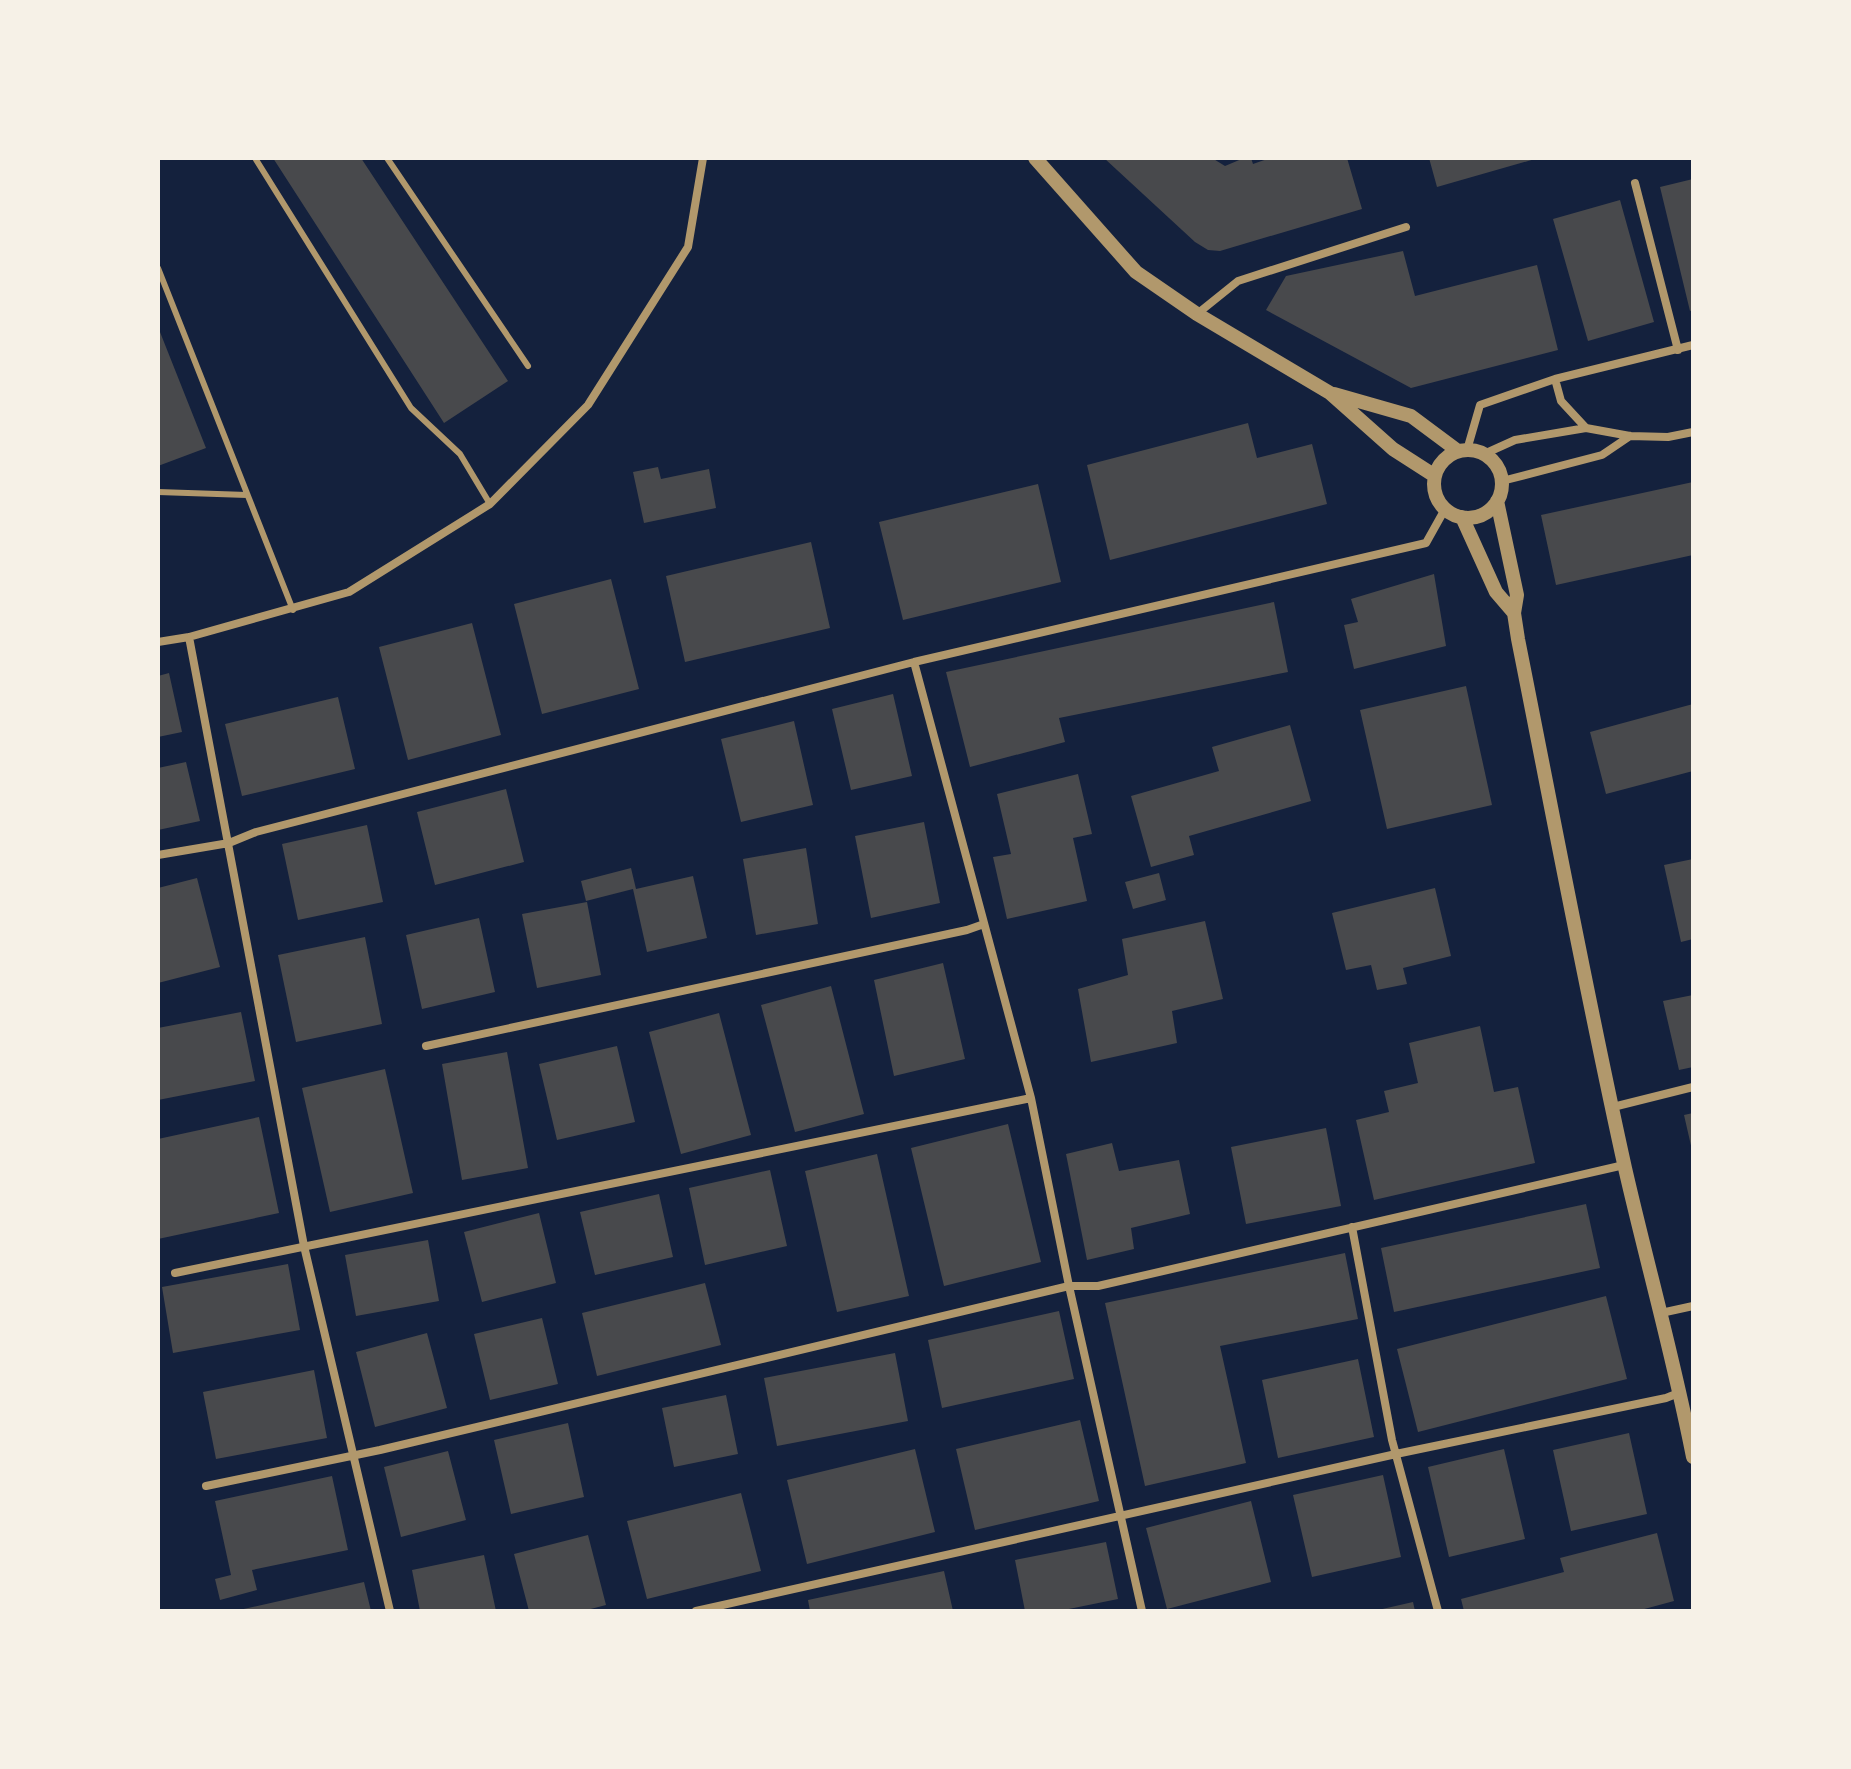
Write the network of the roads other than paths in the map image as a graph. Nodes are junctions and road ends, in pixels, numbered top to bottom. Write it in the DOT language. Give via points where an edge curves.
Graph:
graph roads {
  1 [pos="255,158"];
  2 [pos="387,158"];
  3 [pos="703,158"];
  4 [pos="1035,158"];
  5 [pos="1635,183"];
  6 [pos="1406,227"];
  7 [pos="158,268"];
  8 [pos="1197,314"];
  9 [pos="1693,345"];
  10 [pos="1678,350"];
  11 [pos="528,366"];
  12 [pos="1555,379"];
  13 [pos="1330,393"];
  14 [pos="1586,428"];
  15 [pos="1693,432"];
  16 [pos="1630,436"];
  17 [pos="1462,451"];
  18 [pos="1484,454"];
  19 [pos="1435,476"];
  20 [pos="1502,481"];
  21 [pos="158,492"];
  22 [pos="247,495"];
  23 [pos="1497,501"];
  24 [pos="490,504"];
  25 [pos="1445,509"];
  26 [pos="1462,517"];
  27 [pos="293,610"];
  28 [pos="1514,613"];
  29 [pos="189,637"];
  30 [pos="158,642"];
  31 [pos="914,662"];
  32 [pos="229,843"];
  33 [pos="158,855"];
  34 [pos="984,924"];
  35 [pos="426,1046"];
  36 [pos="1693,1087"];
  37 [pos="1031,1098"];
  38 [pos="1613,1107"];
  39 [pos="1624,1165"];
  40 [pos="1352,1227"];
  41 [pos="304,1246"];
  42 [pos="175,1273"];
  43 [pos="1069,1286"];
  44 [pos="1693,1306"];
  45 [pos="1661,1313"];
  46 [pos="1681,1392"];
  47 [pos="1690,1430"];
  48 [pos="1396,1454"];
  49 [pos="352,1455"];
  50 [pos="1693,1457"];
  51 [pos="206,1486"];
  52 [pos="1121,1514"];
  53 [pos="390,1611"];
  54 [pos="696,1611"];
  55 [pos="1142,1611"];
  56 [pos="1438,1611"];
  1 -- 24 [label="lane" via="411,408 460,454"];
  2 -- 11 [label="lane"];
  3 -- 24 [label="street" via="688,247 588,405"];
  4 -- 8 [label="street" via="1136,272"];
  5 -- 10 [label="street"];
  6 -- 8 [label="street" via="1238,281"];
  7 -- 22 [label="lane"];
  8 -- 13 [label="street"];
  9 -- 10 [label="street"];
  10 -- 12 [label="street"];
  12 -- 14 [label="street" via="1561,401"];
  12 -- 17 [label="street" via="1480,405"];
  13 -- 17 [label="street" via="1411,416"];
  13 -- 19 [label="street" via="1393,449"];
  14 -- 16 [label="street"];
  14 -- 18 [label="street" via="1515,440"];
  15 -- 16 [label="street"];
  16 -- 20 [label="street" via="1602,455"];
  17 -- 18 [label="street"];
  17 -- 19 [label="street" via="1443,460"];
  18 -- 20 [label="street" via="1496,464"];
  19 -- 25 [label="street" via="1435,491"];
  20 -- 23 [label="street"];
  21 -- 22 [label="lane"];
  22 -- 27 [label="lane"];
  23 -- 26 [label="street" via="1483,514"];
  23 -- 28 [label="street" via="1517,595"];
  24 -- 27 [label="street" via="349,592"];
  25 -- 26 [label="street"];
  25 -- 31 [label="street" via="1426,543"];
  26 -- 28 [label="street" via="1496,592"];
  27 -- 29 [label="street"];
  28 -- 38 [label="street"];
  29 -- 30 [label="street"];
  29 -- 32 [label="street"];
  31 -- 32 [label="street"];
  31 -- 34 [label="street"];
  32 -- 33 [label="street"];
  32 -- 41 [label="street"];
  34 -- 35 [label="street"];
  34 -- 37 [label="street"];
  36 -- 38 [label="street"];
  37 -- 41 [label="street"];
  37 -- 43 [label="street"];
  38 -- 39 [label="street"];
  39 -- 40 [label="street"];
  39 -- 45 [label="street"];
  40 -- 43 [label="street" via="1098,1286"];
  40 -- 48 [label="street"];
  41 -- 42 [label="street"];
  41 -- 49 [label="street"];
  43 -- 49 [label="street"];
  43 -- 52 [label="street"];
  44 -- 45 [label="street"];
  45 -- 46 [label="street"];
  46 -- 47 [label="street"];
  46 -- 48 [label="street"];
  47 -- 50 [label="street"];
  48 -- 52 [label="street"];
  48 -- 56 [label="street"];
  49 -- 51 [label="street"];
  49 -- 53 [label="street"];
  52 -- 54 [label="street"];
  52 -- 55 [label="street"];
}
